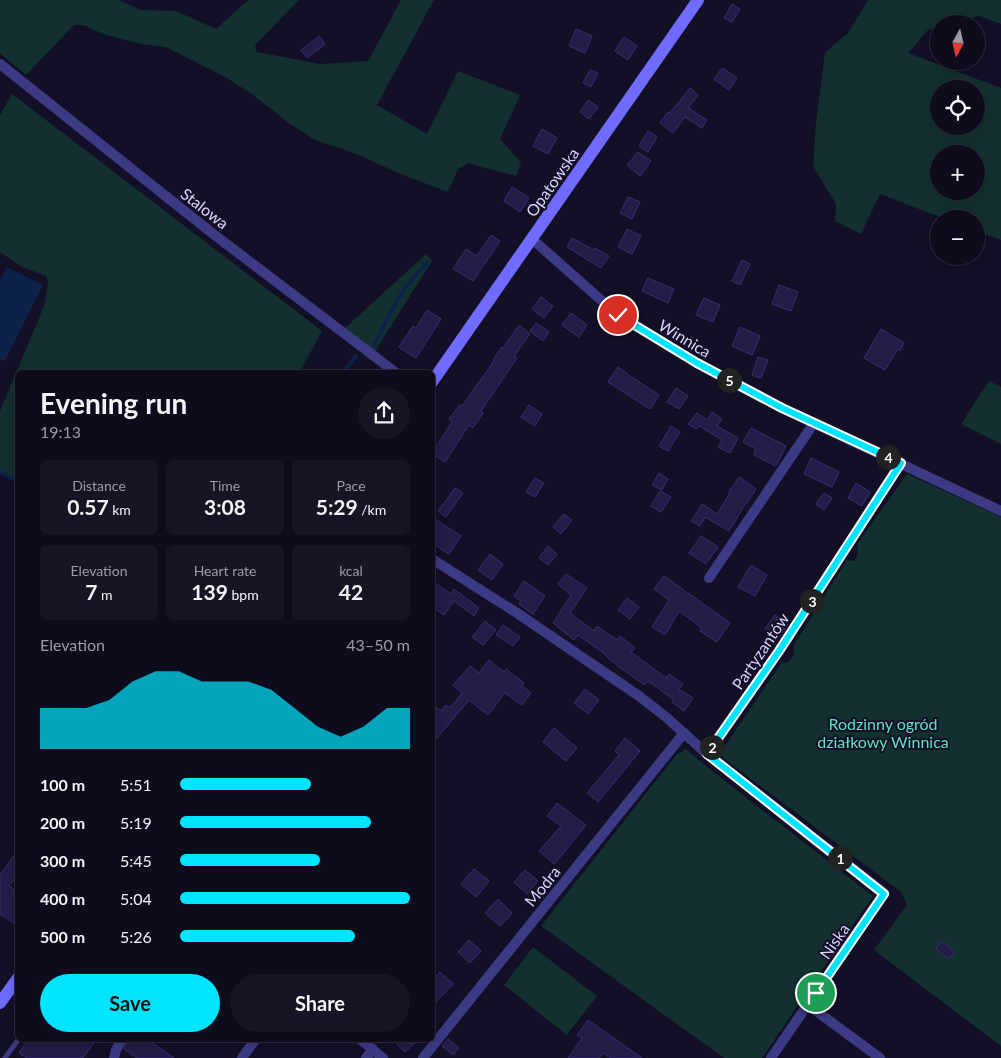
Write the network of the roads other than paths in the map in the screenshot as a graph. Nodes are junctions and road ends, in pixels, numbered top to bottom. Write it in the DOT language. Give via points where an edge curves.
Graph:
graph roads {
  1 [pos="698,0"];
  2 [pos="0,64"];
  3 [pos="532,239"];
  4 [pos="392,370"];
  5 [pos="435,378"];
  6 [pos="814,423"];
  7 [pos="901,463"];
  8 [pos="1001,511"];
  9 [pos="435,562"];
  10 [pos="709,578"];
  11 [pos="684,733"];
  12 [pos="707,754"];
  13 [pos="15,982"];
  14 [pos="0,1003"];
  15 [pos="808,1005"];
  16 [pos="17,1042"];
  17 [pos="121,1042"];
  18 [pos="254,1042"];
  19 [pos="363,1042"];
  20 [pos="372,1050"];
  21 [pos="5,1058"];
  22 [pos="114,1058"];
  23 [pos="242,1058"];
  24 [pos="366,1058"];
  25 [pos="383,1058"];
  26 [pos="423,1058"];
  27 [pos="771,1058"];
  28 [pos="880,1058"];
  1 -- 3 [label="street, Opatowska"];
  2 -- 4 [label="street, Stalowa" via="212,233"];
  3 -- 5 [label="street, Opatowska"];
  3 -- 6 [label="street, Winnica" via="618,315 697,363"];
  6 -- 7 [label="street, Winnica"];
  6 -- 10 [label="street"];
  7 -- 8 [label="street, Winnica"];
  7 -- 12 [label="street, Partyzantów" via="779,651"];
  9 -- 11 [label="street" via="639,696"];
  11 -- 12 [label="street"];
  11 -- 26 [label="street, Modra"];
  12 -- 15 [label="street, Niska" via="884,894"];
  13 -- 14 [label="street"];
  15 -- 27 [label="street, Niska"];
  15 -- 28 [label="street"];
  16 -- 21 [label="lane"];
  17 -- 22 [label="street"];
  18 -- 23 [label="street"];
  19 -- 20 [label="street"];
  20 -- 24 [label="street"];
  20 -- 25 [label="street"];
}
